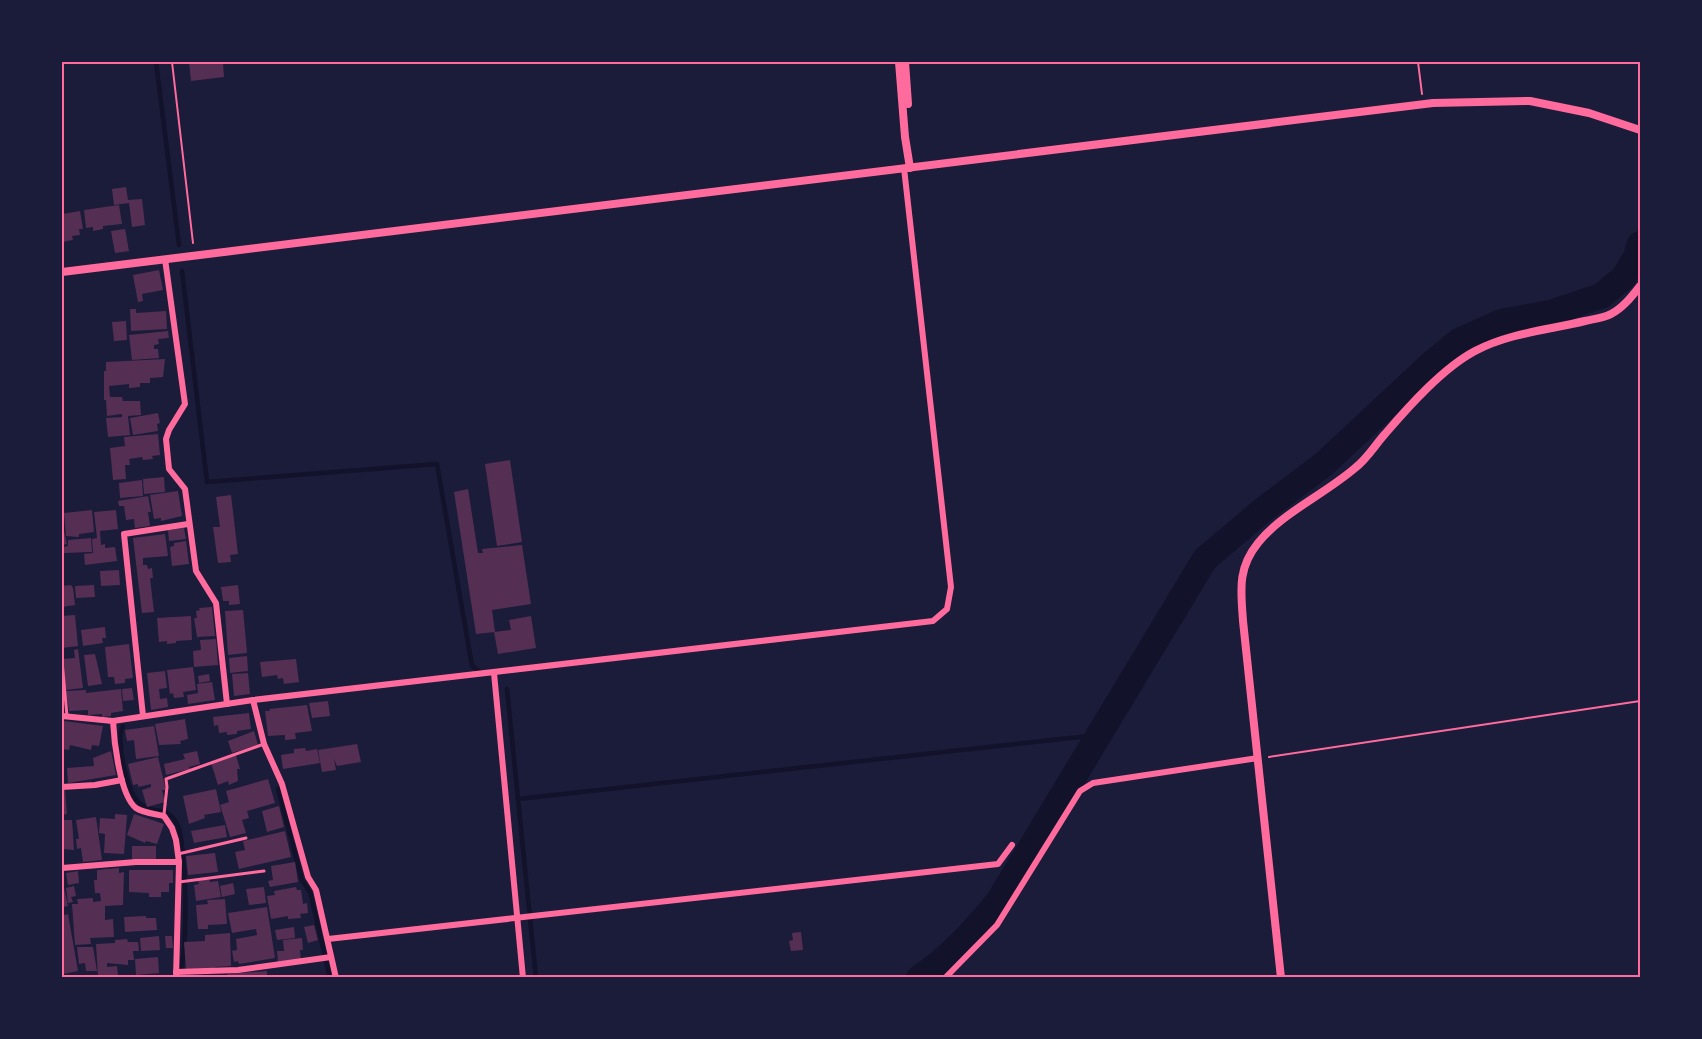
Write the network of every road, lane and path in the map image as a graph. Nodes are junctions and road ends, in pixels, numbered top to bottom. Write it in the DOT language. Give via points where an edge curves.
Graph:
graph roads {
  1 [pos="172,62"];
  2 [pos="899,62"];
  3 [pos="905,62"];
  4 [pos="1418,62"];
  5 [pos="1423,104"];
  6 [pos="1641,130"];
  7 [pos="907,168"];
  8 [pos="195,256"];
  9 [pos="165,259"];
  10 [pos="62,272"];
  11 [pos="1641,285"];
  12 [pos="188,524"];
  13 [pos="62,661"];
  14 [pos="494,673"];
  15 [pos="253,700"];
  16 [pos="1641,701"];
  17 [pos="227,704"];
  18 [pos="64,716"];
  19 [pos="143,716"];
  20 [pos="113,721"];
  21 [pos="264,744"];
  22 [pos="1258,758"];
  23 [pos="122,780"];
  24 [pos="62,787"];
  25 [pos="164,816"];
  26 [pos="246,838"];
  27 [pos="1012,845"];
  28 [pos="178,854"];
  29 [pos="179,862"];
  30 [pos="62,868"];
  31 [pos="264,871"];
  32 [pos="179,882"];
  33 [pos="517,917"];
  34 [pos="328,939"];
  35 [pos="331,957"];
  36 [pos="176,975"];
  37 [pos="336,978"];
  38 [pos="523,978"];
  39 [pos="945,978"];
  40 [pos="1281,978"];
  1 -- 8 [label="path"];
  2 -- 7 [label="street"];
  3 -- 7 [label="street" via="910,140"];
  4 -- 5 [label="path"];
  5 -- 6 [label="street" via="1530,101 1589,113"];
  5 -- 7 [label="street"];
  7 -- 8 [label="street"];
  7 -- 14 [label="street" via="951,587 947,609 933,621"];
  8 -- 9 [label="street"];
  9 -- 10 [label="street"];
  9 -- 12 [label="street" via="185,404 166,439 169,469 184,489"];
  11 -- 22 [label="street" via="1611,314 1514,336 1459,361 1399,417 1357,467 1291,513 1257,544 1242,572 1241,592"];
  12 -- 17 [label="street" via="196,571 216,603"];
  12 -- 19 [label="street" via="124,534"];
  13 -- 18 [label="lane"];
  14 -- 15 [label="street"];
  14 -- 33 [label="street"];
  15 -- 17 [label="street"];
  15 -- 21 [label="street"];
  16 -- 22 [label="path"];
  17 -- 19 [label="street"];
  18 -- 20 [label="street"];
  19 -- 20 [label="street"];
  20 -- 23 [label="street"];
  21 -- 25 [label="lane" via="166,778"];
  21 -- 34 [label="street" via="282,784"];
  22 -- 39 [label="street" via="1093,783 1080,792 997,925"];
  22 -- 40 [label="street"];
  23 -- 24 [label="street"];
  23 -- 25 [label="street" via="138,810"];
  25 -- 28 [label="street" via="172,828"];
  26 -- 28 [label="lane"];
  27 -- 33 [label="street" via="998,864"];
  28 -- 29 [label="street"];
  29 -- 30 [label="street"];
  29 -- 32 [label="street"];
  31 -- 32 [label="lane"];
  32 -- 36 [label="street"];
  33 -- 34 [label="street"];
  33 -- 38 [label="street"];
  34 -- 35 [label="street"];
  35 -- 36 [label="street"];
  35 -- 37 [label="street"];
}
